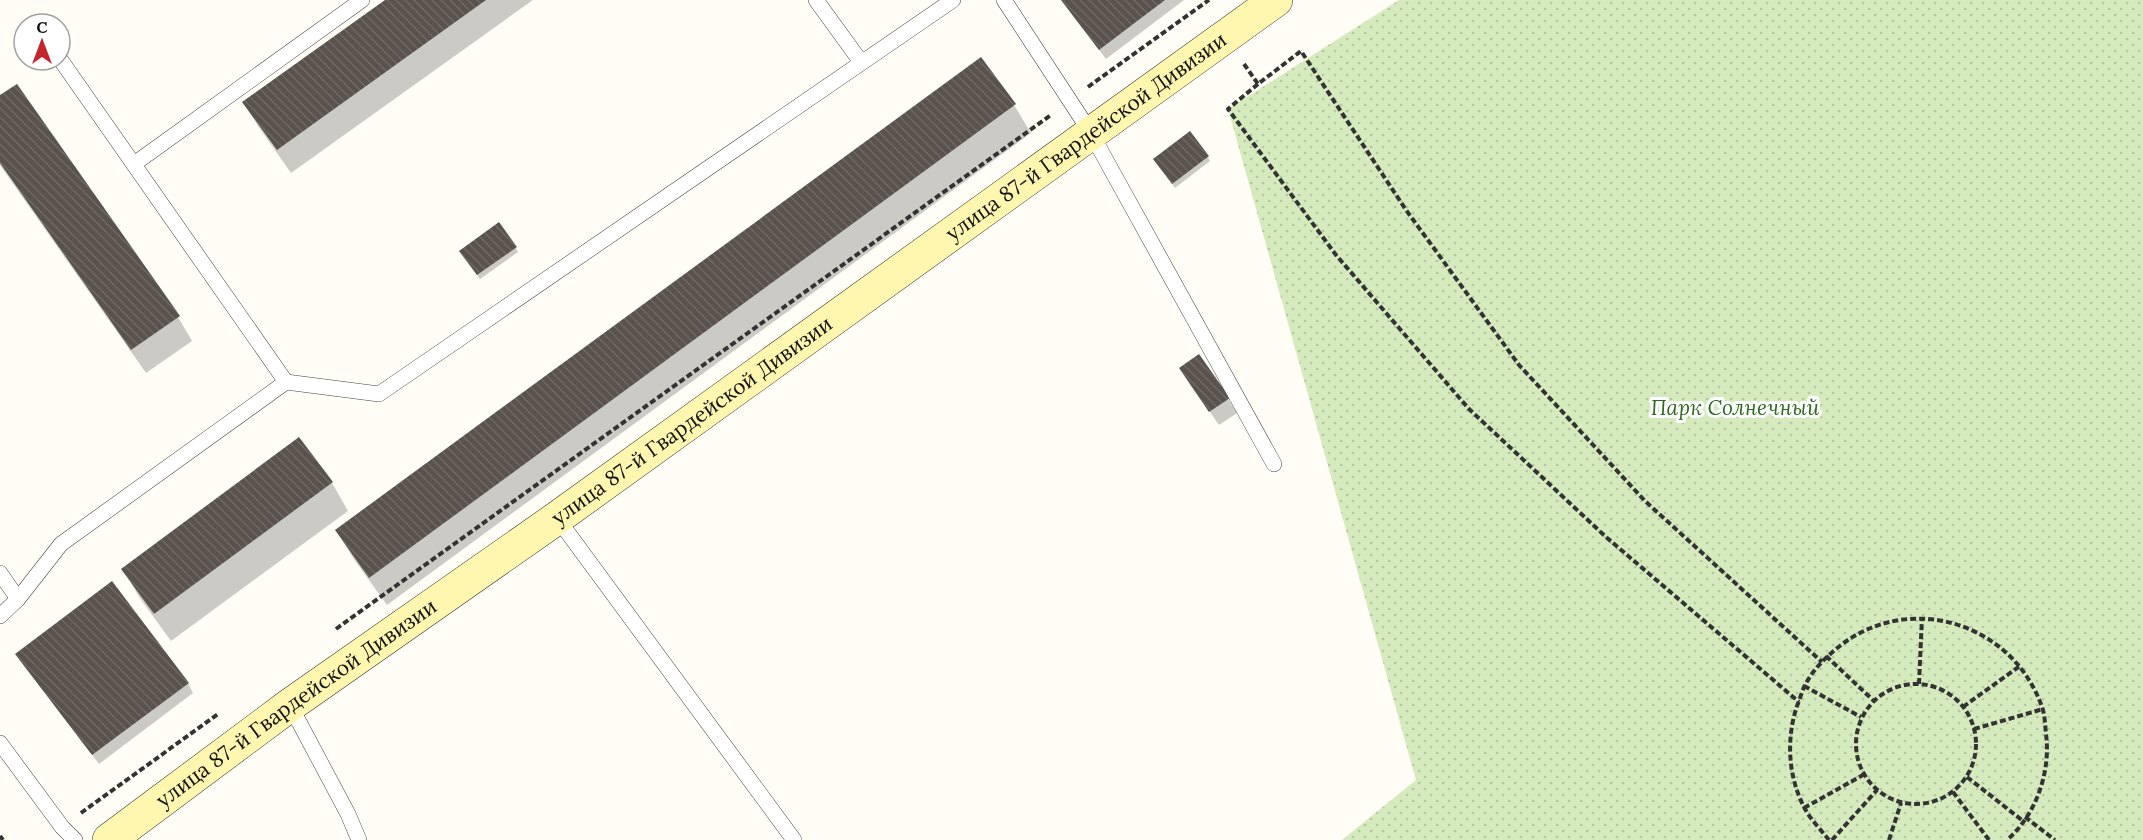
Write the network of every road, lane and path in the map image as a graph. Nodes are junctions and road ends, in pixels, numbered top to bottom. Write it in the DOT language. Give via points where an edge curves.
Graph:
graph roads {
  1 [pos="362,0"];
  2 [pos="816,0"];
  3 [pos="953,0"];
  4 [pos="1004,0"];
  5 [pos="1209,0"];
  6 [pos="1276,0"];
  7 [pos="1201,5"];
  8 [pos="1225,38"];
  9 [pos="861,62"];
  10 [pos="69,72"];
  11 [pos="1258,84"];
  12 [pos="1070,101"];
  13 [pos="1091,133"];
  14 [pos="134,164"];
  15 [pos="286,382"];
  16 [pos="1274,464"];
  17 [pos="557,518"];
  18 [pos="0,573"];
  19 [pos="18,599"];
  20 [pos="0,616"];
  21 [pos="1922,617"];
  22 [pos="333,631"];
  23 [pos="1826,656"];
  24 [pos="1822,662"];
  25 [pos="2020,666"];
  26 [pos="1919,684"];
  27 [pos="1804,686"];
  28 [pos="1874,701"];
  29 [pos="1799,702"];
  30 [pos="290,705"];
  31 [pos="1963,707"];
  32 [pos="226,708"];
  33 [pos="2043,710"];
  34 [pos="1861,717"];
  35 [pos="1974,729"];
  36 [pos="0,743"];
  37 [pos="1863,775"];
  38 [pos="1967,777"];
  39 [pos="1876,790"];
  40 [pos="1953,792"];
  41 [pos="1901,803"];
  42 [pos="1804,808"];
  43 [pos="2024,819"];
  44 [pos="62,827"];
  45 [pos="0,836"];
  46 [pos="3,840"];
  47 [pos="75,840"];
  48 [pos="109,840"];
  49 [pos="359,840"];
  50 [pos="794,840"];
  51 [pos="1830,840"];
  52 [pos="1889,840"];
  53 [pos="1989,840"];
  54 [pos="2007,840"];
  55 [pos="2055,840"];
  1 -- 14 [label="lane"];
  2 -- 9 [label="lane"];
  3 -- 9 [label="lane"];
  4 -- 12 [label="lane"];
  5 -- 7 [label="path"];
  6 -- 8 [label="street, улица 87-й Гвардейской Дивизии"];
  7 -- 8 [label="path"];
  7 -- 12 [label="path"];
  8 -- 11 [label="path"];
  8 -- 13 [label="street, улица 87-й Гвардейской Дивизии"];
  9 -- 15 [label="lane" via="379,394"];
  10 -- 14 [label="lane"];
  11 -- 24 [label="path" via="1301,51 1406,210 1519,365 1645,501"];
  11 -- 29 [label="path" via="1228,109 1336,255 1469,409 1606,537"];
  12 -- 13 [label="lane"];
  12 -- 22 [label="path"];
  13 -- 16 [label="lane"];
  13 -- 17 [label="street, улица 87-й Гвардейской Дивизии"];
  14 -- 15 [label="lane"];
  15 -- 19 [label="lane" via="61,544"];
  17 -- 30 [label="street, улица 87-й Гвардейской Дивизии"];
  17 -- 50 [label="lane"];
  18 -- 19 [label="lane"];
  19 -- 20 [label="lane"];
  21 -- 23 [label="path" via="1886,622 1854,635"];
  21 -- 25 [label="path" via="1959,624 1984,636"];
  21 -- 26 [label="path"];
  23 -- 24 [label="path"];
  23 -- 28 [label="path"];
  24 -- 27 [label="path"];
  25 -- 31 [label="path"];
  25 -- 33 [label="path" via="2034,686"];
  26 -- 28 [label="path" via="1887,691"];
  26 -- 31 [label="path" via="1945,691"];
  27 -- 29 [label="path"];
  27 -- 34 [label="path"];
  28 -- 34 [label="path"];
  29 -- 42 [label="path" via="1791,726 1791,768"];
  30 -- 48 [label="street, улица 87-й Гвардейской Дивизии"];
  30 -- 49 [label="lane"];
  31 -- 35 [label="path"];
  32 -- 44 [label="path"];
  33 -- 35 [label="path"];
  33 -- 43 [label="path" via="2049,751 2040,793"];
  34 -- 37 [label="path" via="1855,739"];
  35 -- 38 [label="path" via="1975,759"];
  36 -- 44 [label="lane"];
  37 -- 39 [label="path"];
  37 -- 42 [label="path"];
  38 -- 40 [label="path"];
  38 -- 43 [label="path"];
  39 -- 41 [label="path"];
  39 -- 51 [label="path"];
  40 -- 41 [label="path" via="1936,801"];
  40 -- 53 [label="path"];
  41 -- 52 [label="path"];
  42 -- 51 [label="path"];
  43 -- 54 [label="path"];
  43 -- 55 [label="path"];
  44 -- 47 [label="lane"];
  45 -- 46 [label="path"];
}
